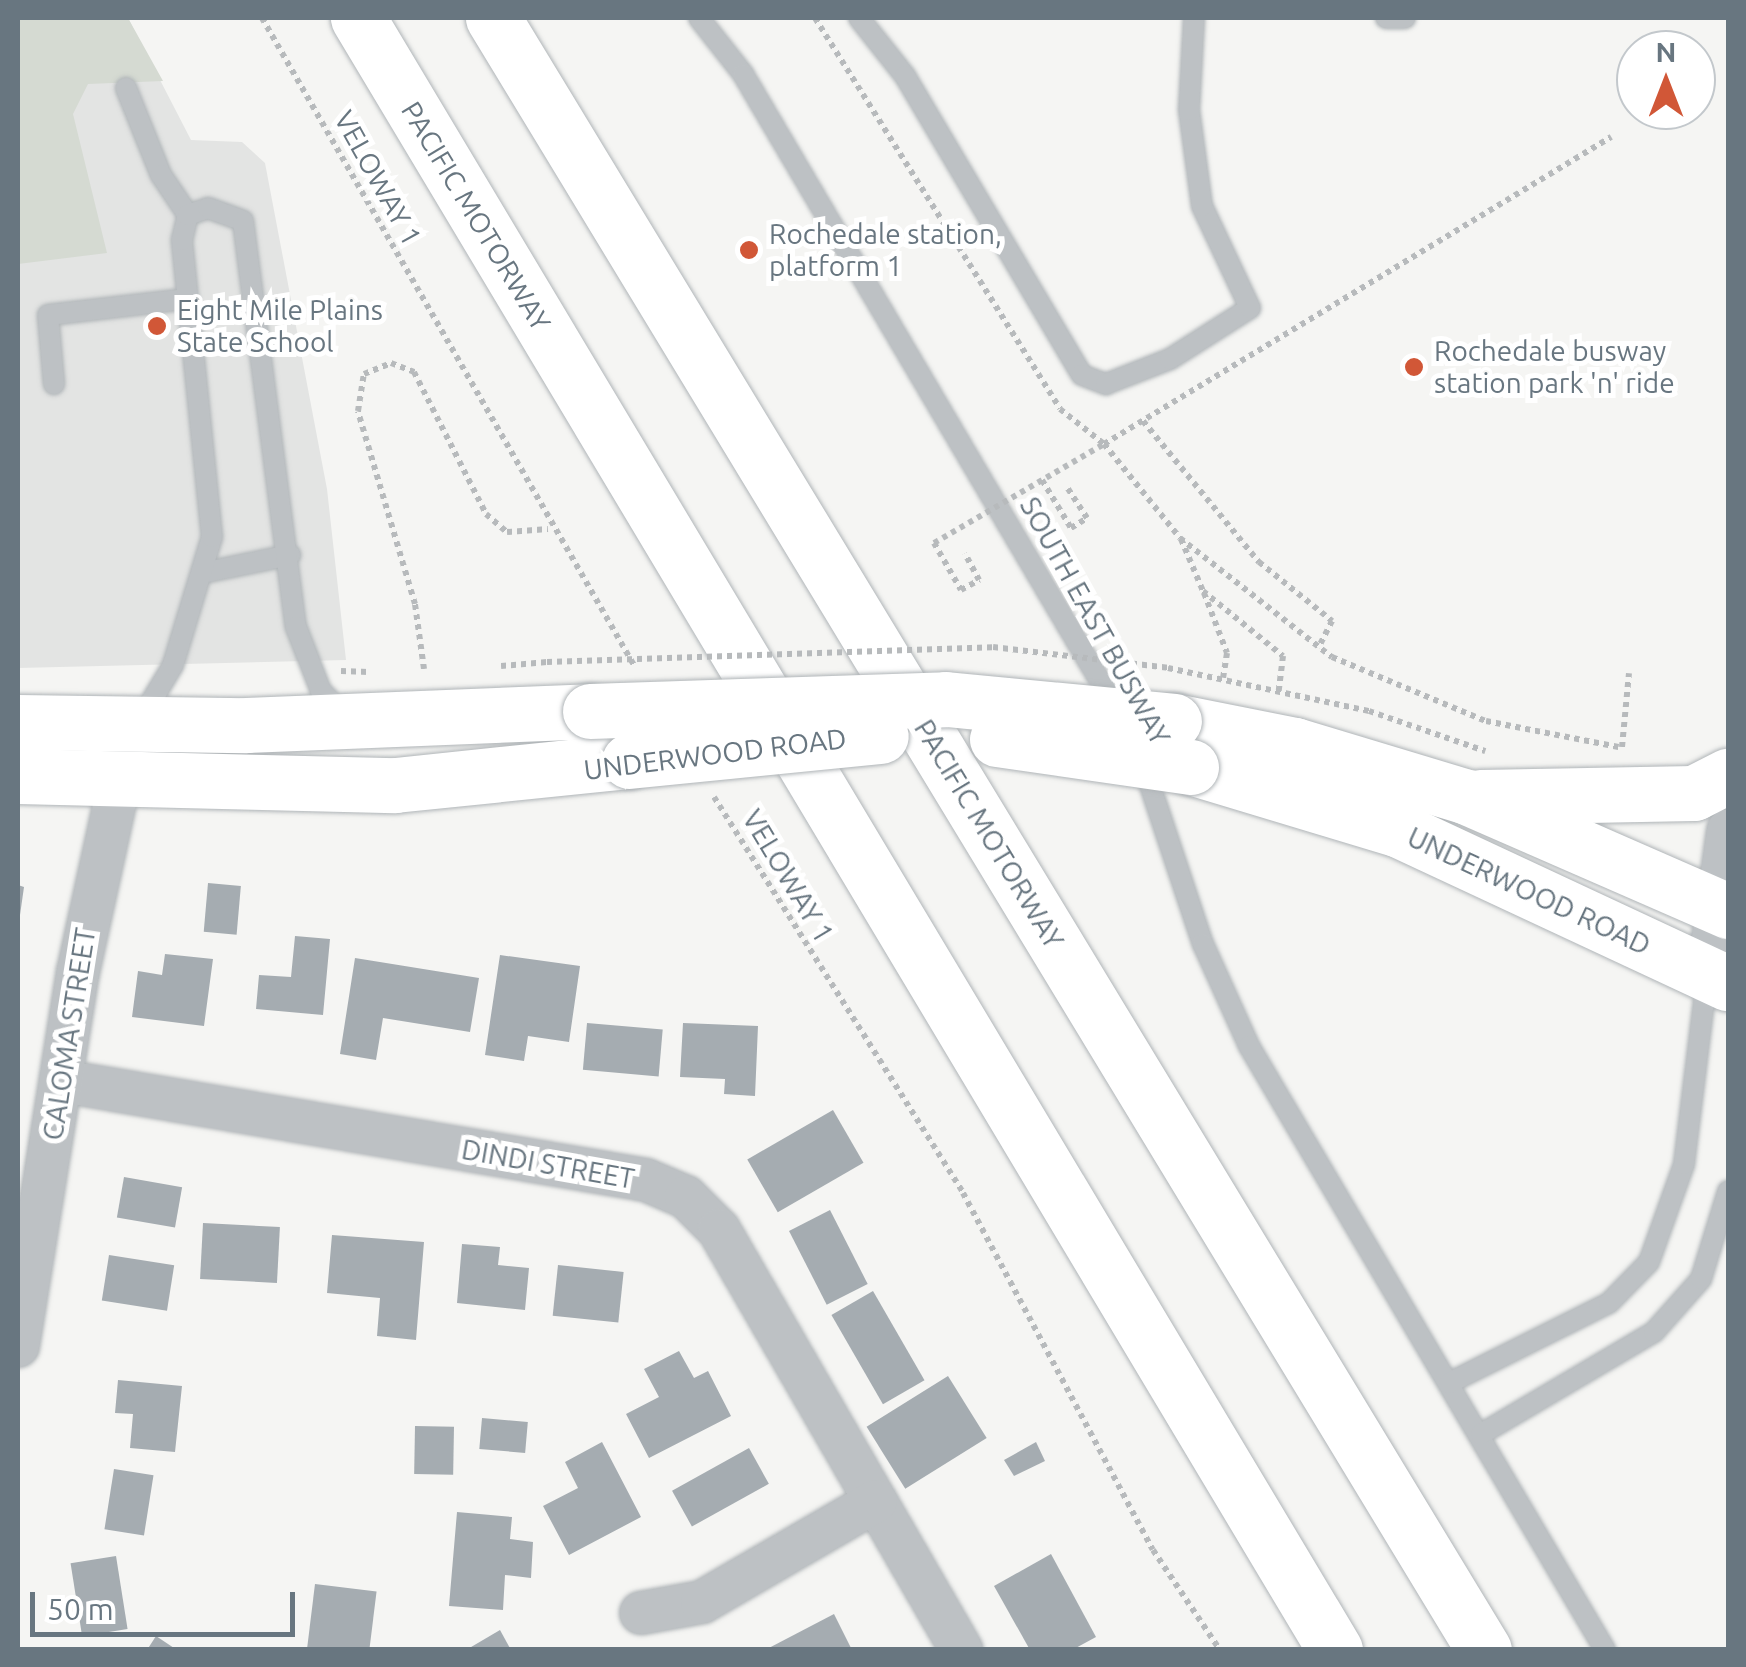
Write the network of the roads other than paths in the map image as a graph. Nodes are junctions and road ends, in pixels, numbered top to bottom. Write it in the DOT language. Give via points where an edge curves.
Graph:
graph roads {
  1 [pos="358,18"];
  2 [pos="493,18"];
  3 [pos="698,18"];
  4 [pos="859,18"];
  5 [pos="1194,18"];
  6 [pos="126,88"];
  7 [pos="188,214"];
  8 [pos="187,298"];
  9 [pos="54,384"];
  10 [pos="290,555"];
  11 [pos="207,572"];
  12 [pos="1178,718"];
  13 [pos="18,722"];
  14 [pos="352,723"];
  15 [pos="136,725"];
  16 [pos="18,776"];
  17 [pos="1728,776"];
  18 [pos="114,783"];
  19 [pos="1468,798"];
  20 [pos="1728,830"];
  21 [pos="1722,908"];
  22 [pos="1718,979"];
  23 [pos="62,1081"];
  24 [pos="1728,1191"];
  25 [pos="18,1346"];
  26 [pos="1449,1383"];
  27 [pos="1480,1434"];
  28 [pos="876,1501"];
  29 [pos="641,1613"];
  30 [pos="961,1650"];
  31 [pos="1336,1650"];
  32 [pos="1484,1650"];
  33 [pos="1605,1650"];
  1 -- 31 [label="main road, PACIFIC MOTORWAY"];
  2 -- 32 [label="main road, PACIFIC MOTORWAY"];
  3 -- 26 [label="lane, SOUTH EAST BUSWAY" via="743,74 1086,651 1138,750 1203,944 1250,1046"];
  4 -- 5 [label="lane" via="905,76 1082,376 1106,384 1131,378 1250,308 1202,206 1189,110"];
  6 -- 7 [label="lane" via="161,175"];
  7 -- 8 [label="lane"];
  7 -- 10 [label="lane" via="220,208 243,221"];
  8 -- 9 [label="lane" via="48,315"];
  8 -- 11 [label="lane" via="212,508"];
  10 -- 11 [label="lane"];
  10 -- 14 [label="lane" via="302,650 321,690"];
  11 -- 15 [label="lane" via="166,681"];
  12 -- 14 [label="main road, UNDERWOOD ROAD, bridge" via="946,699"];
  12 -- 18 [label="main road, UNDERWOOD ROAD, bridge" via="1004,739 872,736 485,782"];
  12 -- 19 [label="main road, UNDERWOOD ROAD" via="1296,744"];
  12 -- 22 [label="main road, UNDERWOOD ROAD"];
  13 -- 15 [label="main road, UNDERWOOD ROAD"];
  14 -- 15 [label="main road, UNDERWOOD ROAD"];
  15 -- 18 [label="street, CALOMA STREET"];
  16 -- 18 [label="main road, UNDERWOOD ROAD"];
  17 -- 19 [label="main road" via="1680,794"];
  18 -- 23 [label="street, CALOMA STREET"];
  19 -- 21 [label="main road, UNDERWOOD ROAD"];
  20 -- 21 [label="street"];
  21 -- 22 [label="street"];
  22 -- 26 [label="lane" via="1684,1164 1650,1262 1609,1303"];
  23 -- 25 [label="street, CALOMA STREET"];
  23 -- 28 [label="street, DINDI STREET" via="646,1180 686,1197 719,1230"];
  24 -- 27 [label="lane" via="1701,1279 1654,1332"];
  26 -- 27 [label="lane, SOUTH EAST BUSWAY"];
  27 -- 33 [label="lane, SOUTH EAST BUSWAY"];
  28 -- 29 [label="street" via="702,1602"];
  28 -- 30 [label="street, DINDI STREET"];
}
